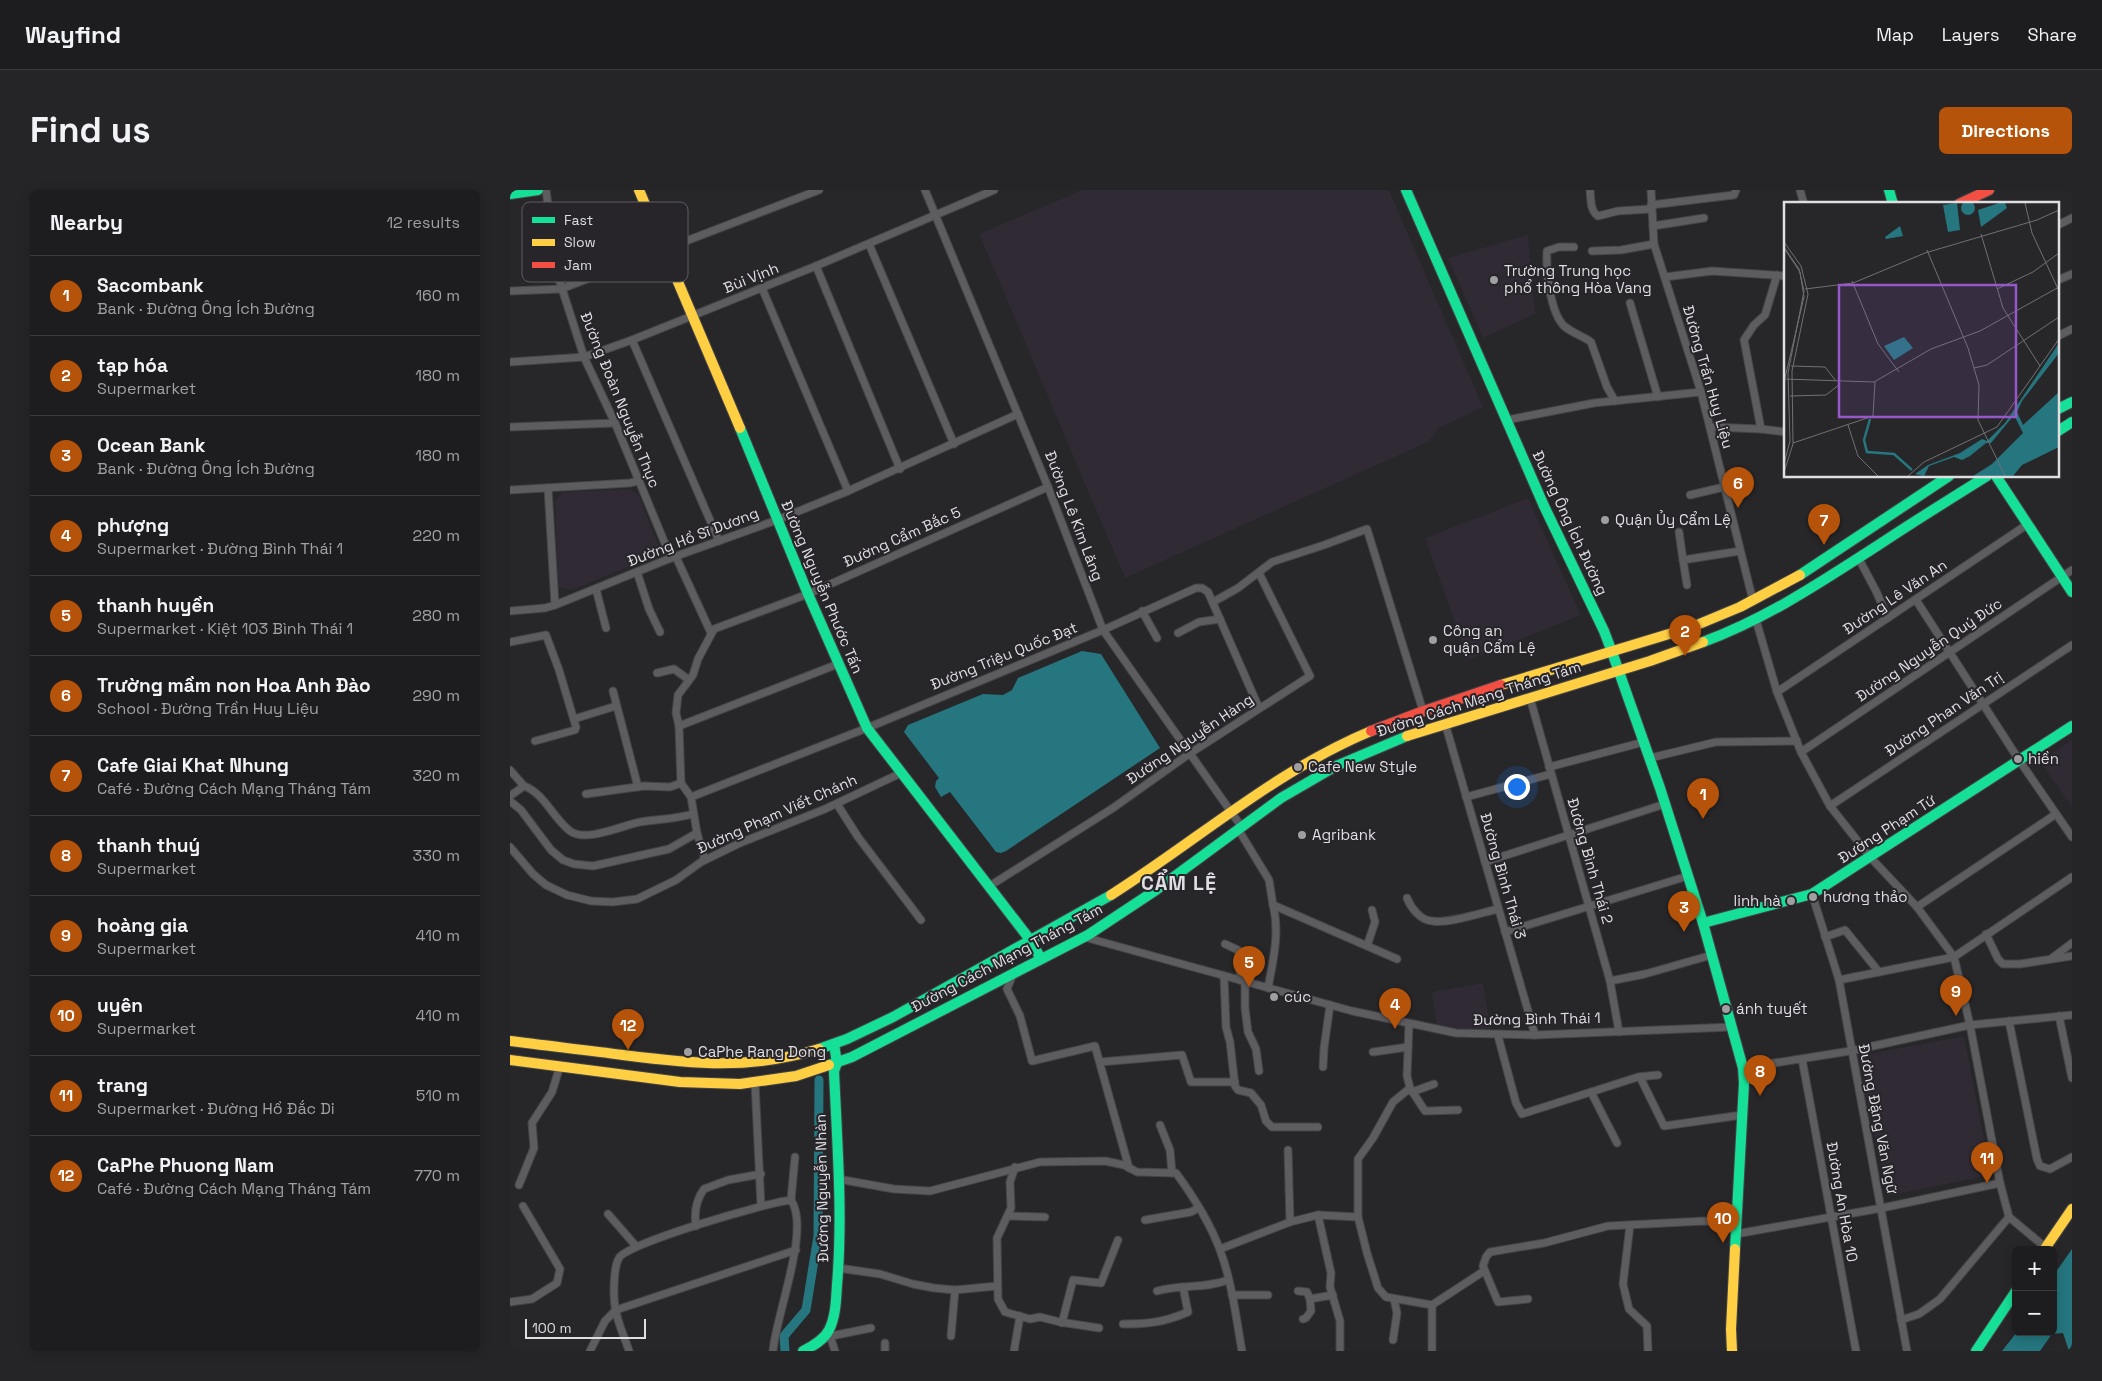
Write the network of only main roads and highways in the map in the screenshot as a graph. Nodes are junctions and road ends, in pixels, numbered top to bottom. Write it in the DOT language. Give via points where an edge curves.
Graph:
graph roads {
  1 [pos="538,190"];
  2 [pos="639,190"];
  3 [pos="1406,190"];
  4 [pos="1989,190"];
  5 [pos="510,194"];
  6 [pos="644,202"];
  7 [pos="1963,202"];
  8 [pos="678,282"];
  9 [pos="2072,402"];
  10 [pos="2060,408"];
  11 [pos="2072,422"];
  12 [pos="2060,430"];
  13 [pos="1946,478"];
  14 [pos="1984,478"];
  15 [pos="1997,478"];
  16 [pos="2072,592"];
  17 [pos="1612,652"];
  18 [pos="1619,670"];
  19 [pos="2072,726"];
  20 [pos="1703,923"];
  21 [pos="1031,941"];
  22 [pos="1041,959"];
  23 [pos="510,1042"];
  24 [pos="834,1044"];
  25 [pos="510,1061"];
  26 [pos="837,1063"];
  27 [pos="2072,1208"];
  28 [pos="2045,1246"];
  29 [pos="2012,1297"];
  30 [pos="803,1351"];
  31 [pos="1732,1351"];
  32 [pos="1976,1351"];
  1 -- 5 [label="main road"];
  2 -- 6 [label="main road, Đường Nguyễn Phước Tấn"];
  3 -- 17 [label="main road, Đường Ông Ích Đường" via="1544,506"];
  4 -- 7 [label="main road"];
  8 -- 21 [label="main road, Đường Nguyễn Phước Tấn" via="867,728"];
  9 -- 10 [label="main road"];
  11 -- 12 [label="main road"];
  13 -- 17 [label="main road, Đường Cách Mạng Tháng Tám" via="1849,544 1753,601 1687,629"];
  14 -- 18 [label="main road, Đường Cách Mạng Tháng Tám" via="1797,598 1756,620 1702,643"];
  15 -- 16 [label="main road"];
  17 -- 18 [label="main road, Đường Ông Ích Đường"];
  17 -- 21 [label="main road, Đường Cách Mạng Tháng Tám" via="1423,711 1378,727 1324,753 1282,776 1137,878"];
  18 -- 20 [label="main road, Đường Ông Ích Đường"];
  18 -- 22 [label="main road, Đường Cách Mạng Tháng Tám" via="1445,723 1336,766 1302,785 1156,890 1084,937"];
  19 -- 20 [label="main road, Đường Phạm Tứ" via="1812,894"];
  20 -- 31 [label="main road, Đường Ông Ích Đường" via="1743,1068 1730,1329"];
  21 -- 22 [label="main road, Đường Nguyễn Phước Tấn"];
  21 -- 24 [label="main road, Đường Cách Mạng Tháng Tám" via="878,1024"];
  22 -- 26 [label="main road, Đường Cách Mạng Tháng Tám"];
  23 -- 24 [label="main road, Đường Cách Mạng Tháng Tám" via="721,1065 773,1060"];
  24 -- 26 [label="main road, Đường Nguyễn Nhàn"];
  25 -- 26 [label="main road, Đường Cách Mạng Tháng Tám" via="713,1084 755,1083 796,1076"];
  26 -- 30 [label="main road, Đường Nguyễn Nhàn" via="834,1071 838,1179 836,1302 830,1334"];
  27 -- 28 [label="main road"];
  29 -- 32 [label="main road"];
}
